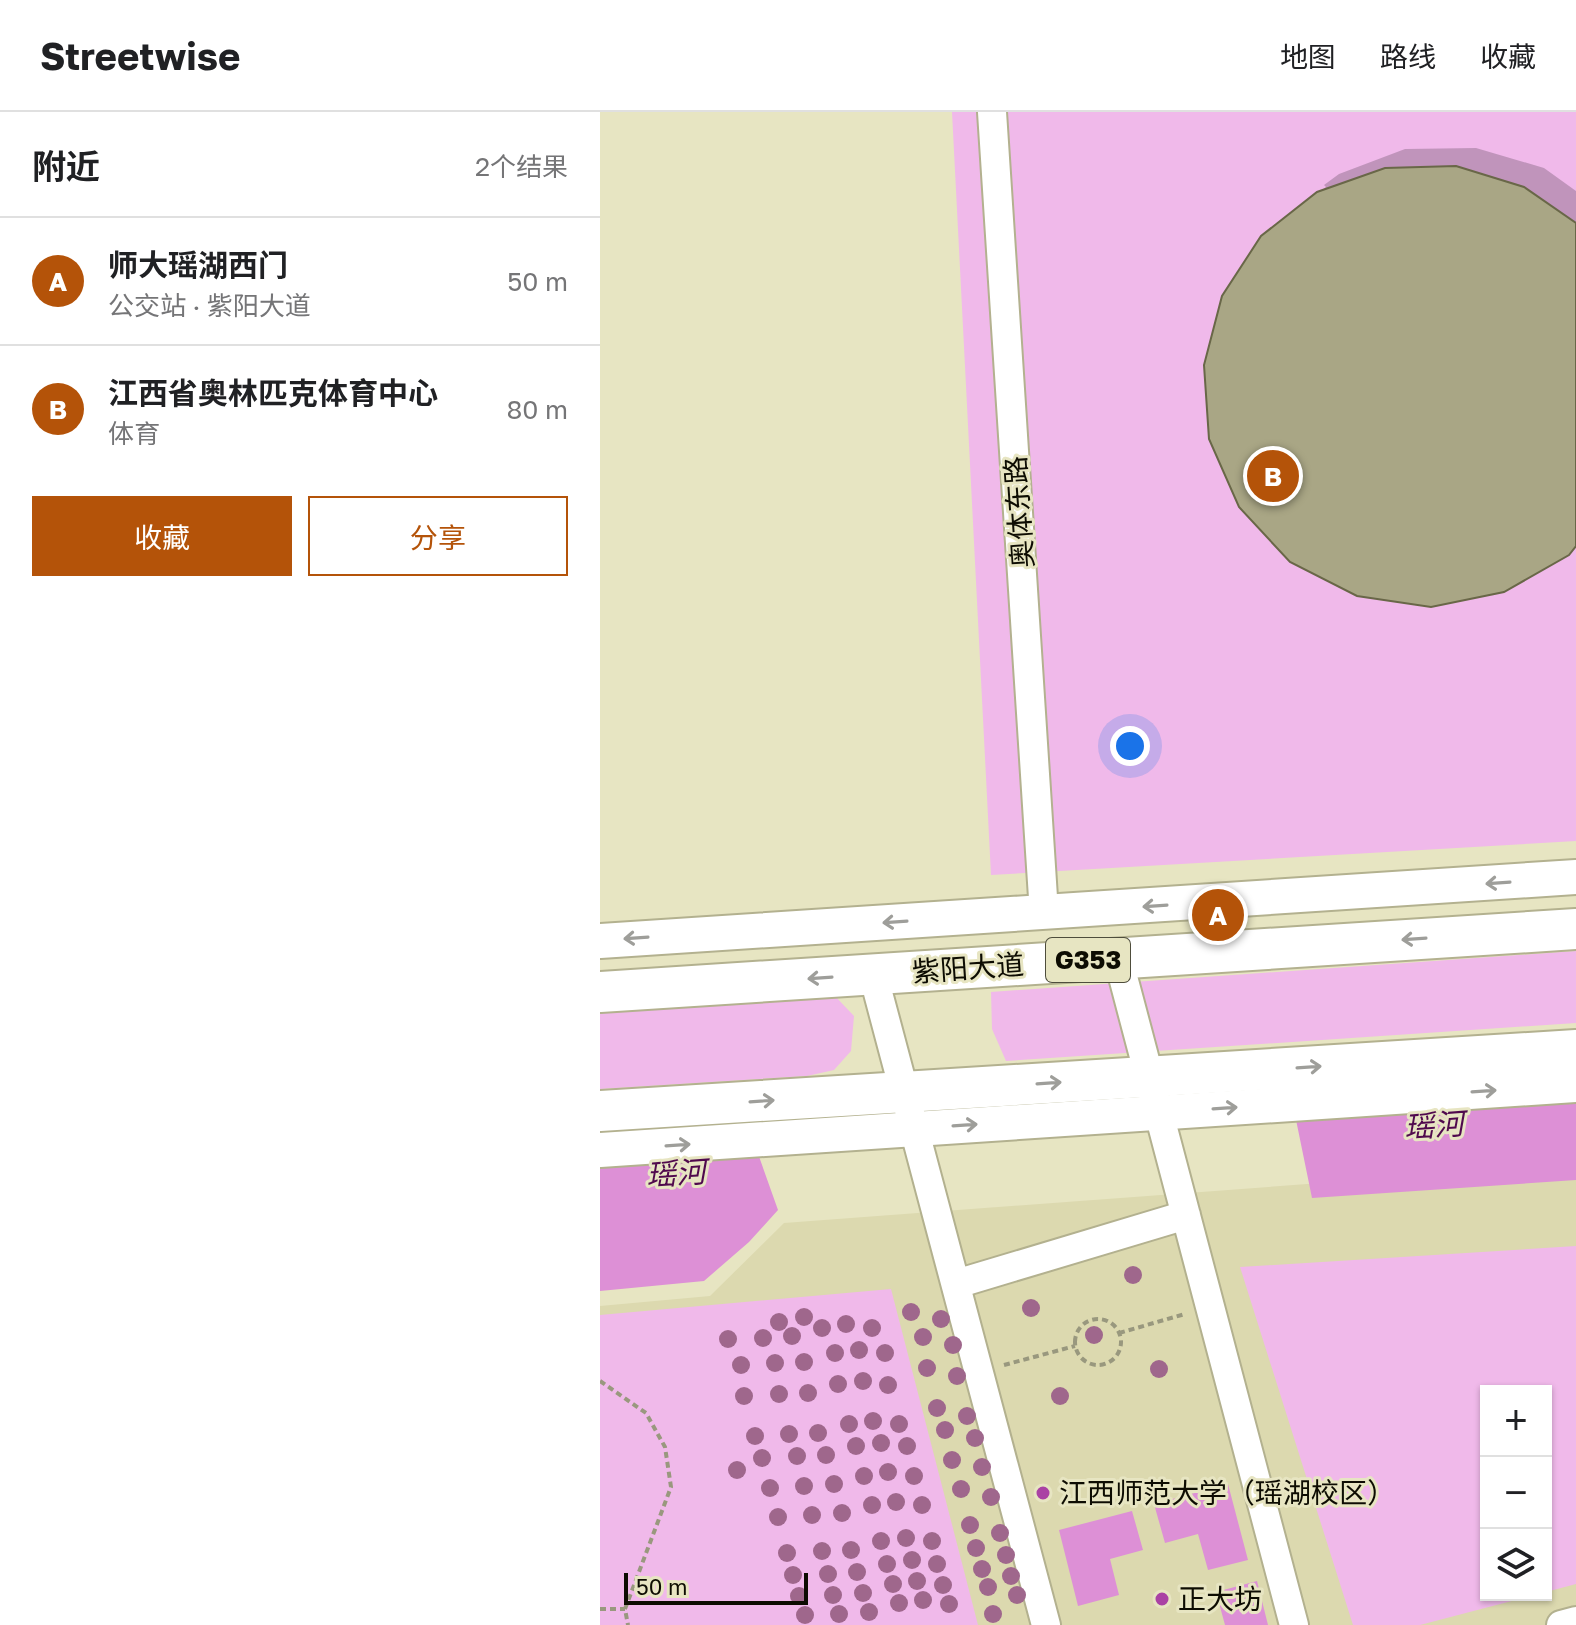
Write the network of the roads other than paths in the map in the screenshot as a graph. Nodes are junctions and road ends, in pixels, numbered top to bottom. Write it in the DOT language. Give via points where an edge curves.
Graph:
graph roads {
  1 [pos="992,112"];
  2 [pos="1576,877"];
  3 [pos="1044,913"];
  4 [pos="1576,929"];
  5 [pos="600,941"];
  6 [pos="1118,958"];
  7 [pos="873,974"];
  8 [pos="600,992"];
  9 [pos="1576,1050"];
  10 [pos="1576,1085"];
  11 [pos="1154,1095"];
  12 [pos="910,1110"];
  13 [pos="600,1111"];
  14 [pos="600,1150"];
  15 [pos="1186,1215"];
  16 [pos="956,1284"];
  17 [pos="1576,1621"];
  18 [pos="1046,1625"];
  19 [pos="1294,1625"];
  20 [pos="1561,1625"];
  1 -- 3 [label="street, 奥体东路"];
  2 -- 3 [label="main road, one-way"];
  3 -- 5 [label="main road, one-way"];
  4 -- 6 [label="highway, 紫阳大道 / G353, one-way"];
  6 -- 7 [label="highway, 紫阳大道 / G353"];
  6 -- 11 [label="street"];
  7 -- 8 [label="highway, 紫阳大道 / G353, one-way"];
  7 -- 12 [label="street"];
  11 -- 9 [label="highway, one-way"];
  11 -- 10 [label="main road, one-way"];
  12 -- 11 [label="highway, one-way"];
  11 -- 15 [label="street"];
  13 -- 12 [label="highway, one-way"];
  14 -- 12 [label="main road, one-way"];
  12 -- 16 [label="street"];
  15 -- 16 [label="street"];
  15 -- 19 [label="street"];
  16 -- 18 [label="street"];
  17 -- 20 [label="street"];
}
